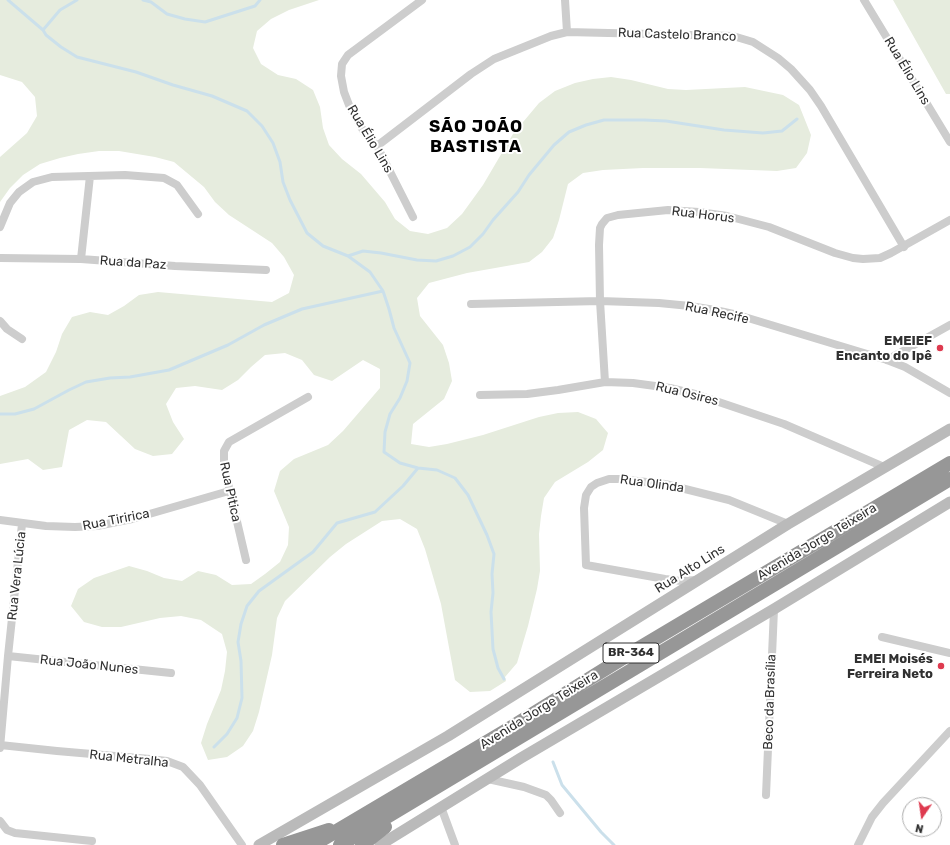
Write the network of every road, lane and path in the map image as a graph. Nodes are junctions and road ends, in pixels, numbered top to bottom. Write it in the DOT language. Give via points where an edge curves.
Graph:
graph roads {
  1 [pos="422,0"];
  2 [pos="565,0"];
  3 [pos="864,0"];
  4 [pos="567,32"];
  5 [pos="950,142"];
  6 [pos="377,146"];
  7 [pos="90,176"];
  8 [pos="198,214"];
  9 [pos="413,217"];
  10 [pos="950,220"];
  11 [pos="0,227"];
  12 [pos="904,247"];
  13 [pos="0,258"];
  14 [pos="81,259"];
  15 [pos="266,270"];
  16 [pos="600,301"];
  17 [pos="471,304"];
  18 [pos="0,321"];
  19 [pos="950,325"];
  20 [pos="22,339"];
  21 [pos="887,360"];
  22 [pos="605,382"];
  23 [pos="950,393"];
  24 [pos="480,395"];
  25 [pos="308,397"];
  26 [pos="950,429"];
  27 [pos="950,463"];
  28 [pos="884,467"];
  29 [pos="950,479"];
  30 [pos="229,491"];
  31 [pos="950,502"];
  32 [pos="0,520"];
  33 [pos="22,524"];
  34 [pos="788,524"];
  35 [pos="246,560"];
  36 [pos="700,579"];
  37 [pos="774,608"];
  38 [pos="882,637"];
  39 [pos="950,653"];
  40 [pos="8,656"];
  41 [pos="171,673"];
  42 [pos="950,731"];
  43 [pos="0,746"];
  44 [pos="488,779"];
  45 [pos="438,786"];
  46 [pos="766,796"];
  47 [pos="441,807"];
  48 [pos="560,814"];
  49 [pos="0,821"];
  50 [pos="347,825"];
  51 [pos="92,842"];
  52 [pos="242,845"];
  53 [pos="259,845"];
  54 [pos="283,845"];
  55 [pos="313,845"];
  56 [pos="340,845"];
  57 [pos="362,845"];
  58 [pos="380,845"];
  59 [pos="455,845"];
  60 [pos="858,845"];
  1 -- 6 [label="street, Rua Élio Lins" via="352,52 342,64 341,76 349,105 364,132"];
  2 -- 4 [label="street"];
  3 -- 5 [label="street, Rua Élio Lins"];
  4 -- 6 [label="street, Rua Castelo Branco" via="494,59"];
  4 -- 12 [label="street, Rua Castelo Branco" via="722,35 744,38 763,48 791,69 810,90"];
  6 -- 9 [label="street, Rua Élio Lins"];
  7 -- 8 [label="street" via="164,178 177,185"];
  7 -- 11 [label="street" via="52,177 33,182 19,192 10,203"];
  7 -- 14 [label="street"];
  10 -- 12 [label="street, Rua Horus"];
  12 -- 16 [label="street, Rua Horus" via="880,258 853,258 769,227 727,216 668,210 618,215 604,221 600,228"];
  13 -- 14 [label="street, Rua da Paz"];
  14 -- 15 [label="street, Rua da Paz"];
  16 -- 17 [label="street, Rua Recife"];
  16 -- 21 [label="street, Rua Recife" via="659,303 715,310"];
  16 -- 22 [label="street, Rua Horus"];
  18 -- 20 [label="street"];
  19 -- 21 [label="street"];
  21 -- 23 [label="street, Rua Recife" via="905,367"];
  22 -- 24 [label="street, Rua Osires" via="527,394"];
  22 -- 28 [label="street, Rua Osires" via="657,385 695,394 784,424"];
  25 -- 30 [label="street, Rua Pitica" via="229,442 223,456"];
  26 -- 28 [label="main road, Rua Alto Lins"];
  27 -- 50 [label="highway, Avenida Jorge Teixeira / BR-364"];
  28 -- 34 [label="main road, Rua Alto Lins"];
  29 -- 45 [label="highway, Avenida Jorge Teixeira / BR-364"];
  30 -- 33 [label="street, Rua Tiririca" via="116,523 75,527"];
  30 -- 35 [label="street, Rua Pitica"];
  31 -- 37 [label="main road"];
  32 -- 33 [label="street, Rua Tiririca"];
  33 -- 40 [label="street, Rua Vera Lúcia"];
  34 -- 36 [label="main road, Rua Alto Lins"];
  34 -- 36 [label="street, Rua Olinda" via="729,500 665,484 619,479 594,484 586,495 584,508 586,565 676,581"];
  36 -- 53 [label="main road, Rua Alto Lins" via="448,736"];
  37 -- 44 [label="main road"];
  37 -- 46 [label="street, Beco da Brasília"];
  38 -- 39 [label="street"];
  40 -- 41 [label="street, Rua João Nunes"];
  40 -- 43 [label="street, Rua Vera Lúcia"];
  42 -- 60 [label="street" via="883,803 872,817"];
  43 -- 52 [label="street, Rua Metralha" via="150,759 167,761 183,767 200,785"];
  44 -- 47 [label="main road"];
  44 -- 48 [label="street" via="546,795"];
  45 -- 56 [label="highway, Avenida Jorge Teixeira / BR-364"];
  45 -- 57 [label="highway"];
  47 -- 58 [label="main road"];
  47 -- 59 [label="street"];
  49 -- 51 [label="street" via="7,830 15,833"];
  50 -- 54 [label="highway"];
  50 -- 55 [label="highway, Avenida Jorge Teixeira / BR-364"];
}
